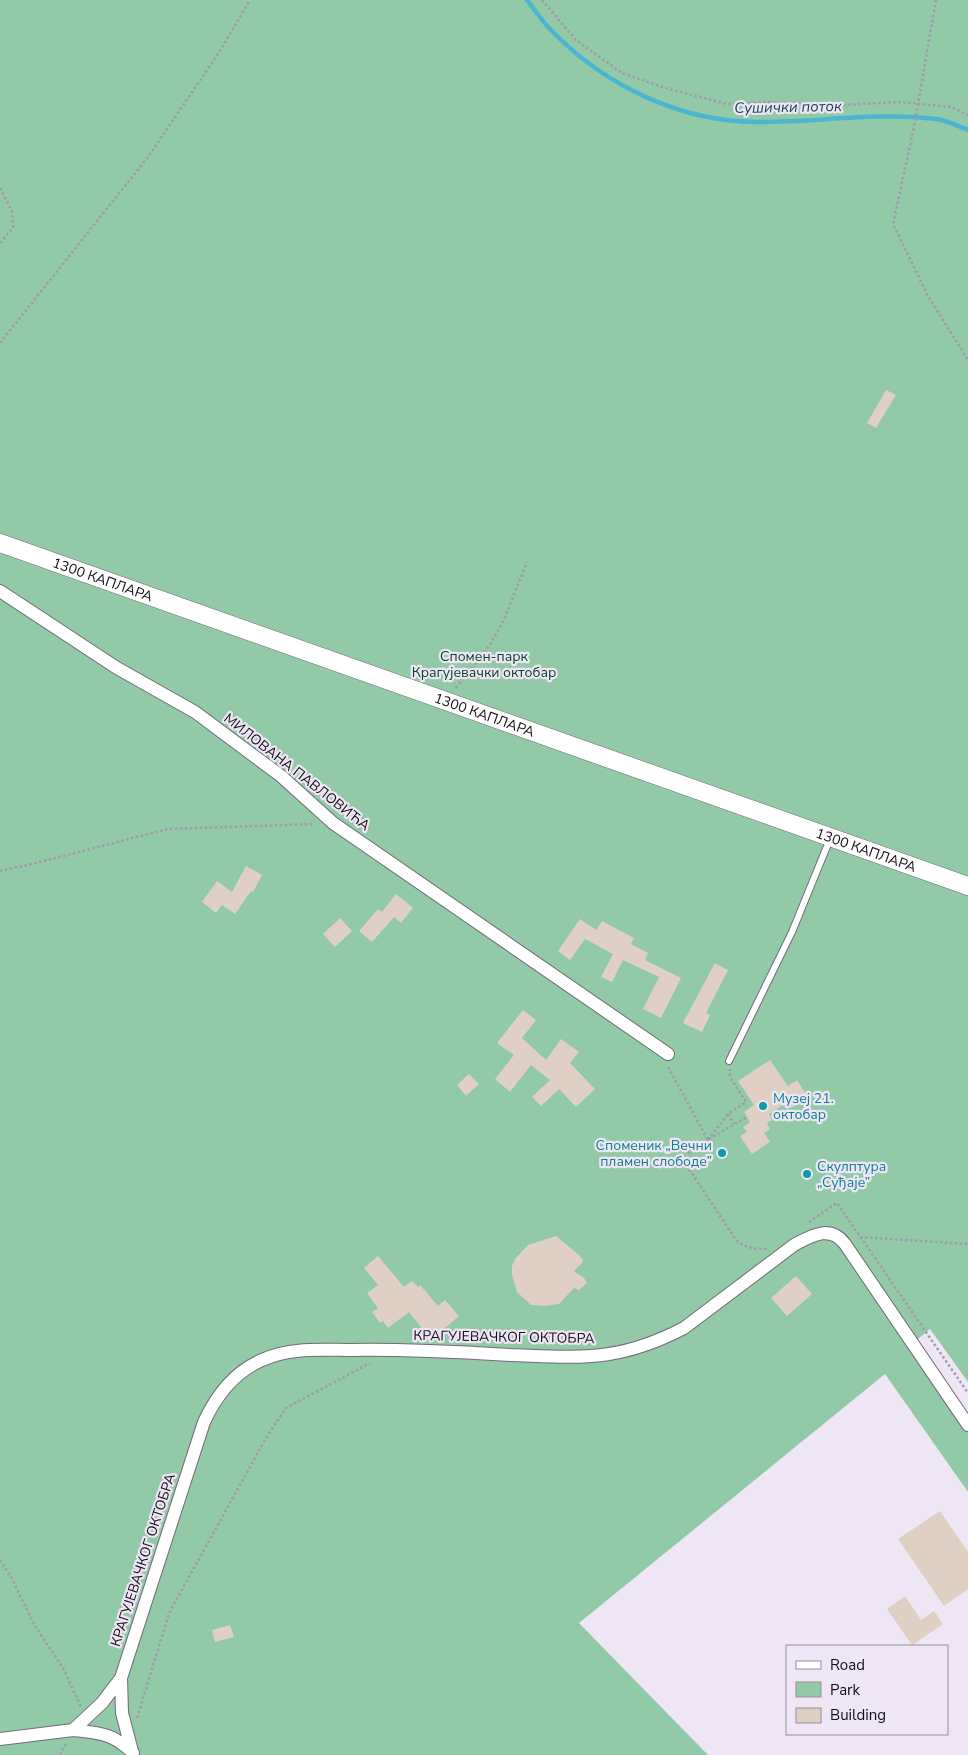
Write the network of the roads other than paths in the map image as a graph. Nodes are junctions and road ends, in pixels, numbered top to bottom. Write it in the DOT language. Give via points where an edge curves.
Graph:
graph roads {
  1 [pos="0,542"];
  2 [pos="0,592"];
  3 [pos="831,838"];
  4 [pos="968,886"];
  5 [pos="662,1050"];
  6 [pos="729,1060"];
  7 [pos="968,1426"];
  8 [pos="121,1678"];
  9 [pos="73,1730"];
  10 [pos="0,1740"];
  11 [pos="133,1754"];
  1 -- 3 [label="main road, 1300 КАПЛАРА"];
  2 -- 5 [label="street, МИЛОВАНА ПАВЛОВИЋА" via="117,668 195,712 281,776 333,824"];
  3 -- 4 [label="main road, 1300 КАПЛАРА"];
  3 -- 6 [label="lane" via="792,932"];
  7 -- 8 [label="street, КРАГУЈЕВАЧКОГ ОКТОБРА" via="845,1244 839,1236 827,1232 813,1235 794,1246 684,1328 637,1347 608,1354 548,1356 391,1349 278,1354 262,1359 229,1383 211,1406"];
  8 -- 9 [label="street" via="106,1698"];
  8 -- 11 [label="street" via="122,1713"];
  9 -- 10 [label="street"];
  9 -- 11 [label="street" via="114,1738"];
}
